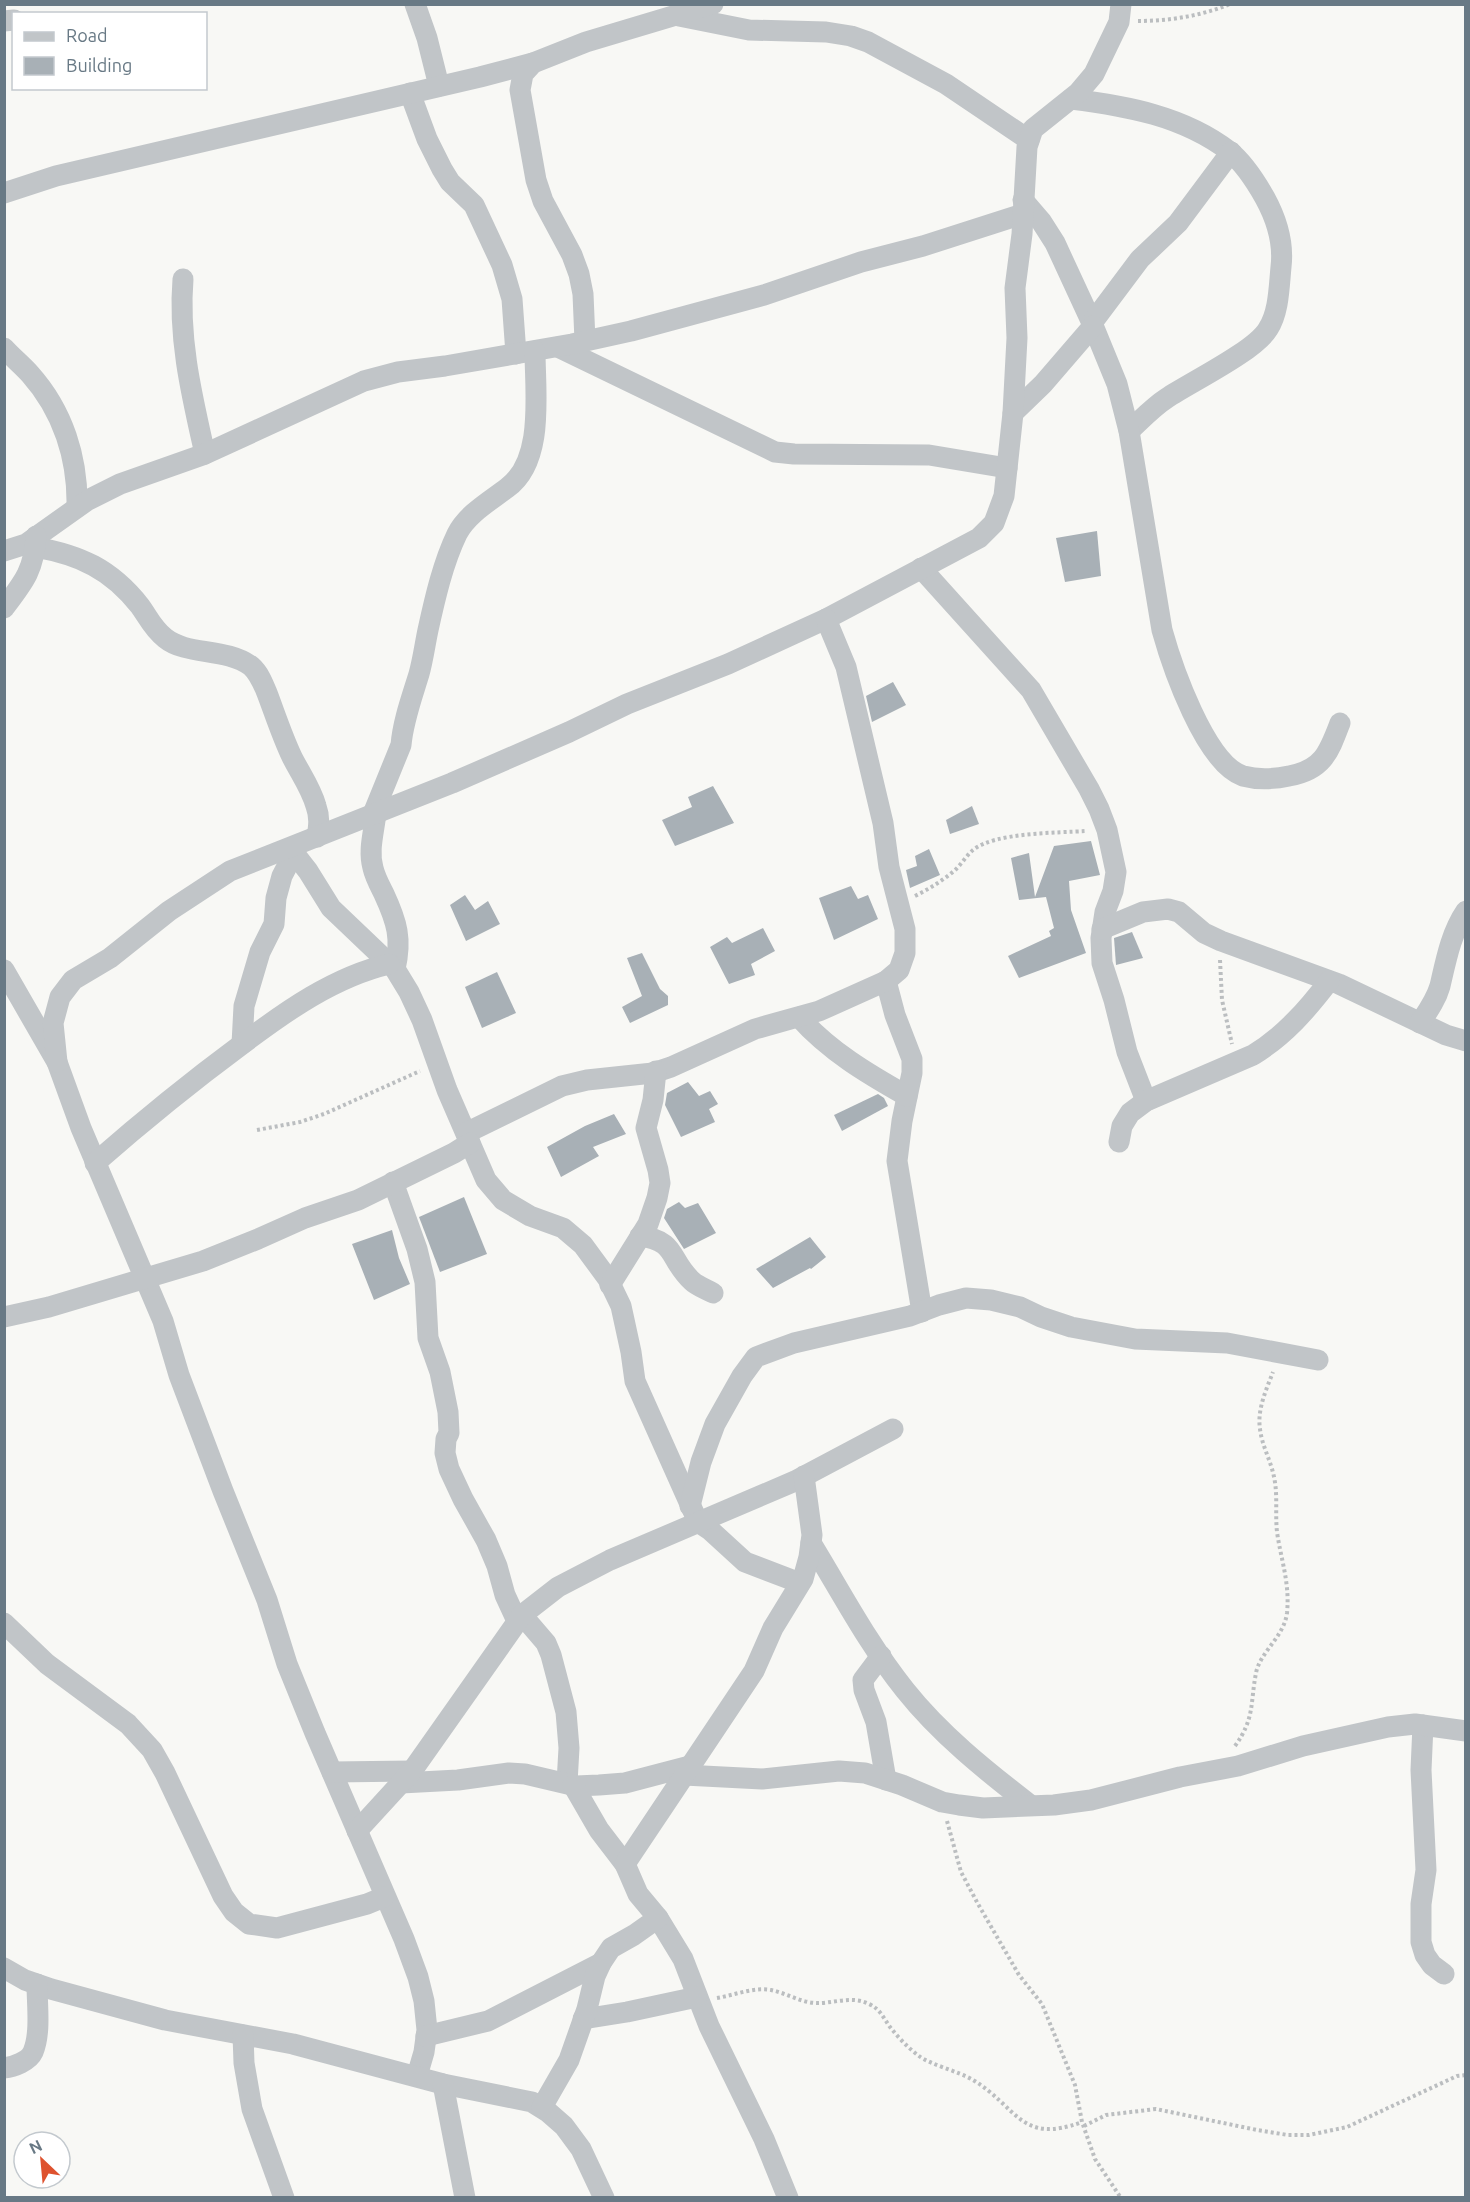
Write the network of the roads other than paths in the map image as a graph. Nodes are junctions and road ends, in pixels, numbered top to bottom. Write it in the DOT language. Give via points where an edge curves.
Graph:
graph roads {
  1 [pos="416,4"];
  2 [pos="653,4"];
  3 [pos="713,4"];
  4 [pos="1120,13"];
  5 [pos="676,16"];
  6 [pos="646,24"];
  7 [pos="533,63"];
  8 [pos="439,86"];
  9 [pos="410,93"];
  10 [pos="1071,99"];
  11 [pos="1029,140"];
  12 [pos="1231,152"];
  13 [pos="4,193"];
  14 [pos="1023,207"];
  15 [pos="183,279"];
  16 [pos="1093,324"];
  17 [pos="585,341"];
  18 [pos="558,346"];
  19 [pos="4,348"];
  20 [pos="525,352"];
  21 [pos="1013,413"];
  22 [pos="1130,431"];
  23 [pos="205,454"];
  24 [pos="1007,468"];
  25 [pos="77,507"];
  26 [pos="36,542"];
  27 [pos="4,551"];
  28 [pos="921,568"];
  29 [pos="4,608"];
  30 [pos="826,619"];
  31 [pos="1340,723"];
  32 [pos="374,814"];
  33 [pos="316,837"];
  34 [pos="292,850"];
  35 [pos="1466,911"];
  36 [pos="1102,929"];
  37 [pos="392,967"];
  38 [pos="4,970"];
  39 [pos="886,981"];
  40 [pos="1329,981"];
  41 [pos="799,1017"];
  42 [pos="1420,1023"];
  43 [pos="1466,1041"];
  44 [pos="242,1044"];
  45 [pos="57,1062"];
  46 [pos="656,1071"];
  47 [pos="907,1096"];
  48 [pos="1146,1101"];
  49 [pos="468,1138"];
  50 [pos="1119,1142"];
  51 [pos="95,1162"];
  52 [pos="393,1182"];
  53 [pos="640,1236"];
  54 [pos="144,1278"];
  55 [pos="610,1285"];
  56 [pos="713,1293"];
  57 [pos="921,1312"];
  58 [pos="4,1317"];
  59 [pos="1318,1360"];
  60 [pos="893,1429"];
  61 [pos="804,1476"];
  62 [pos="694,1514"];
  63 [pos="811,1543"];
  64 [pos="800,1583"];
  65 [pos="520,1618"];
  66 [pos="4,1623"];
  67 [pos="881,1656"];
  68 [pos="1423,1725"];
  69 [pos="1466,1731"];
  70 [pos="687,1770"];
  71 [pos="332,1772"];
  72 [pos="407,1777"];
  73 [pos="886,1780"];
  74 [pos="570,1784"];
  75 [pos="1029,1804"];
  76 [pos="357,1831"];
  77 [pos="625,1864"];
  78 [pos="384,1897"];
  79 [pos="658,1918"];
  80 [pos="601,1963"];
  81 [pos="4,1968"];
  82 [pos="1444,1974"];
  83 [pos="37,1984"];
  84 [pos="698,2000"];
  85 [pos="583,2019"];
  86 [pos="243,2035"];
  87 [pos="426,2036"];
  88 [pos="4,2068"];
  89 [pos="417,2076"];
  90 [pos="443,2084"];
  91 [pos="542,2107"];
  92 [pos="284,2198"];
  93 [pos="465,2198"];
  94 [pos="604,2198"];
  95 [pos="788,2198"];
  1 -- 8 [label="street"];
  2 -- 6 [label="street"];
  3 -- 5 [label="street"];
  4 -- 10 [label="street" via="1094,74"];
  5 -- 6 [label="street"];
  5 -- 11 [label="street" via="749,30 826,32 868,42 946,84"];
  6 -- 7 [label="street"];
  7 -- 8 [label="street"];
  7 -- 17 [label="street" via="523,74 520,90 531,156 543,201 579,274"];
  8 -- 9 [label="street"];
  9 -- 13 [label="street" via="56,176"];
  9 -- 20 [label="street" via="442,169 474,205 502,265"];
  10 -- 11 [label="street" via="1033,129"];
  10 -- 12 [label="street" via="1118,104 1165,116"];
  11 -- 14 [label="street"];
  12 -- 16 [label="street" via="1178,223 1140,259"];
  12 -- 22 [label="street" via="1255,181 1278,226 1282,255 1275,315 1268,331 1247,349 1164,400"];
  14 -- 16 [label="street" via="1041,221 1055,243"];
  14 -- 17 [label="street" via="923,246 764,295"];
  14 -- 21 [label="street" via="1015,288"];
  15 -- 23 [label="street" via="184,349"];
  16 -- 21 [label="street"];
  16 -- 22 [label="street" via="1117,384"];
  17 -- 18 [label="street"];
  18 -- 20 [label="street"];
  18 -- 24 [label="street" via="775,452 929,455"];
  19 -- 25 [label="street" via="45,393 61,420 74,462"];
  20 -- 23 [label="street" via="364,381"];
  20 -- 32 [label="street" via="535,419 532,448 520,476 458,532 428,627 401,745"];
  21 -- 24 [label="street"];
  22 -- 31 [label="street" via="1170,661 1208,740 1225,764 1243,776 1272,779 1297,775 1320,763 1330,750"];
  23 -- 25 [label="street" via="120,484"];
  24 -- 28 [label="street" via="1004,496 994,523 979,538"];
  25 -- 26 [label="street"];
  26 -- 27 [label="street"];
  26 -- 29 [label="street" via="35,559"];
  26 -- 33 [label="street" via="106,572 166,639 234,657 251,667 260,677 284,738 312,793 320,821"];
  28 -- 30 [label="street"];
  28 -- 36 [label="street" via="1031,690 1089,789 1107,830 1116,872"];
  30 -- 32 [label="street"];
  30 -- 39 [label="street" via="846,667 904,929 904,952 898,970"];
  32 -- 33 [label="street"];
  32 -- 37 [label="street" via="370,857 398,931 398,953"];
  33 -- 34 [label="street"];
  34 -- 37 [label="street" via="332,908"];
  34 -- 44 [label="street" via="276,898 274,924 244,1006"];
  34 -- 45 [label="street" via="230,871 110,958 73,980 60,997 52,1023"];
  35 -- 42 [label="street" via="1443,966 1440,987"];
  36 -- 40 [label="street" via="1143,912 1168,909 1179,912 1221,942"];
  36 -- 48 [label="street" via="1102,963 1127,1052"];
  37 -- 44 [label="street" via="363,970 268,1024"];
  37 -- 49 [label="street" via="422,1020"];
  38 -- 45 [label="street"];
  39 -- 41 [label="street"];
  39 -- 47 [label="street" via="912,1059"];
  40 -- 42 [label="street"];
  40 -- 48 [label="street" via="1267,1047"];
  41 -- 46 [label="street" via="755,1029"];
  41 -- 47 [label="street" via="814,1034 862,1070"];
  42 -- 43 [label="street"];
  44 -- 51 [label="street"];
  45 -- 51 [label="street"];
  46 -- 49 [label="street" via="562,1086"];
  46 -- 53 [label="street" via="646,1128 660,1183 648,1224"];
  47 -- 57 [label="street" via="897,1161"];
  48 -- 50 [label="street" via="1130,1113"];
  49 -- 52 [label="street"];
  49 -- 55 [label="street" via="486,1180 503,1200 530,1216 563,1228 584,1245"];
  51 -- 54 [label="street"];
  52 -- 54 [label="street" via="358,1200 203,1261"];
  52 -- 65 [label="street" via="425,1282 428,1338 448,1412 445,1453 449,1469 486,1540 505,1595"];
  53 -- 55 [label="street"];
  53 -- 56 [label="street" via="668,1245 693,1282"];
  54 -- 58 [label="street"];
  54 -- 71 [label="street" via="267,1600 287,1664"];
  55 -- 62 [label="street" via="621,1306 634,1381"];
  57 -- 59 [label="street" via="966,1298 991,1300 1071,1327 1135,1339 1227,1343"];
  57 -- 62 [label="street" via="794,1343 756,1357 715,1424 701,1462"];
  60 -- 61 [label="street"];
  61 -- 62 [label="street"];
  61 -- 63 [label="street"];
  62 -- 64 [label="street" via="746,1562"];
  62 -- 65 [label="street" via="568,1582"];
  63 -- 64 [label="street"];
  63 -- 67 [label="street"];
  64 -- 70 [label="street" via="773,1628 754,1671"];
  65 -- 72 [label="street"];
  65 -- 74 [label="street" via="546,1643 551,1655 566,1712"];
  66 -- 78 [label="street" via="47,1664 128,1724 152,1750 223,1896 249,1924 277,1928"];
  67 -- 73 [label="street" via="863,1680 876,1722"];
  67 -- 75 [label="street" via="906,1691 959,1748"];
  68 -- 69 [label="street"];
  68 -- 75 [label="street" via="1388,1726 1090,1800"];
  68 -- 82 [label="street" via="1426,1870 1421,1942 1432,1965"];
  70 -- 73 [label="street" via="762,1779 839,1770"];
  70 -- 74 [label="street" via="625,1783"];
  70 -- 77 [label="street"];
  71 -- 72 [label="street"];
  71 -- 76 [label="street"];
  72 -- 74 [label="street" via="458,1780 509,1773"];
  72 -- 76 [label="street"];
  73 -- 75 [label="street" via="942,1802 983,1808"];
  74 -- 77 [label="street"];
  76 -- 78 [label="street"];
  77 -- 79 [label="street" via="638,1894"];
  78 -- 87 [label="street" via="418,1977"];
  79 -- 80 [label="street" via="611,1948"];
  79 -- 84 [label="street" via="683,1959"];
  80 -- 85 [label="street"];
  80 -- 87 [label="street" via="488,2021"];
  81 -- 83 [label="street"];
  83 -- 86 [label="street" via="165,2020"];
  83 -- 88 [label="street" via="32,2054 19,2064"];
  84 -- 85 [label="street"];
  84 -- 95 [label="street"];
  85 -- 91 [label="street" via="569,2060"];
  86 -- 89 [label="street"];
  86 -- 92 [label="street" via="252,2109"];
  87 -- 89 [label="street"];
  89 -- 90 [label="street"];
  90 -- 91 [label="street"];
  90 -- 93 [label="street"];
  91 -- 94 [label="street" via="564,2126 581,2149"];
}
